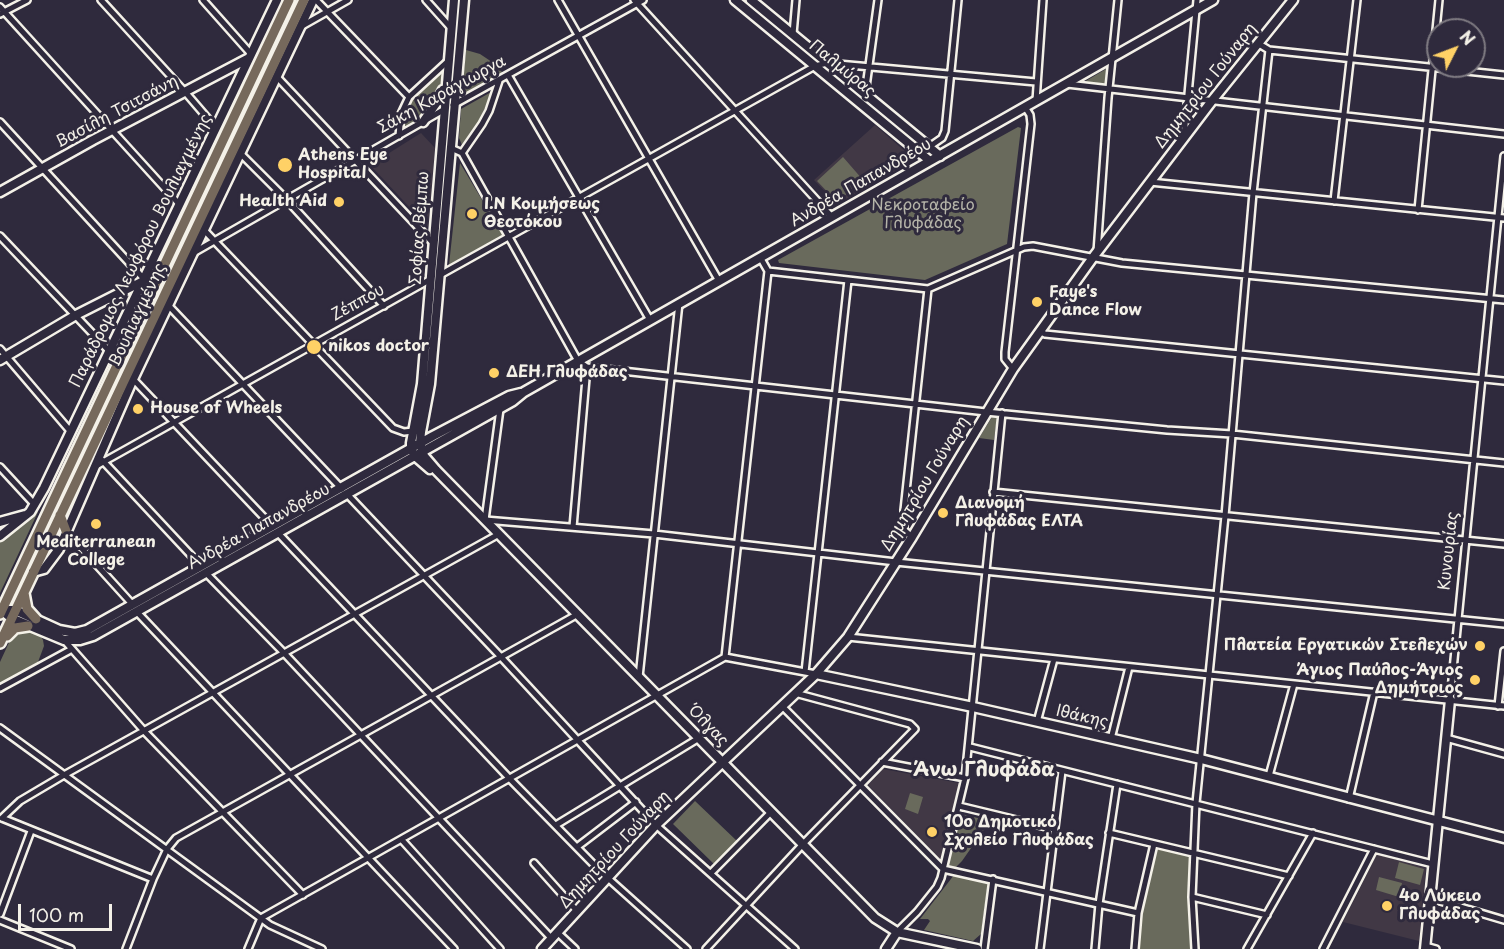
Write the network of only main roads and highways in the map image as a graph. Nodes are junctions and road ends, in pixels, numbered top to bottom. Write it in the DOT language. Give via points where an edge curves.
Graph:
graph roads {
  1 [pos="277,0"];
  2 [pos="289,0"];
  3 [pos="304,0"];
  4 [pos="314,0"];
  5 [pos="454,0"];
  6 [pos="464,0"];
  7 [pos="735,0"];
  8 [pos="751,0"];
  9 [pos="1213,0"];
  10 [pos="1293,0"];
  11 [pos="250,56"];
  12 [pos="446,84"];
  13 [pos="423,122"];
  14 [pos="940,156"];
  15 [pos="930,161"];
  16 [pos="0,192"];
  17 [pos="161,272"];
  18 [pos="144,279"];
  19 [pos="120,293"];
  20 [pos="133,302"];
  21 [pos="2,355"];
  22 [pos="524,392"];
  23 [pos="417,450"];
  24 [pos="28,514"];
  25 [pos="60,515"];
  26 [pos="0,522"];
  27 [pos="66,531"];
  28 [pos="0,536"];
  29 [pos="33,572"];
  30 [pos="24,591"];
  31 [pos="135,609"];
  32 [pos="1,611"];
  33 [pos="13,614"];
  34 [pos="32,622"];
  35 [pos="0,644"];
  36 [pos="816,675"];
  37 [pos="1450,700"];
  38 [pos="722,762"];
  39 [pos="1438,820"];
  40 [pos="1504,838"];
  41 [pos="897,932"];
  42 [pos="1425,947"];
  43 [pos="542,949"];
  44 [pos="886,949"];
  45 [pos="977,949"];
  1 -- 11 [label="main road, Παράδρομος Λεωφόρου Βουλιαγμένης"];
  2 -- 17 [label="main road, Βουλιαγμένης"];
  3 -- 25 [label="main road, Βουλιαγμένης"];
  4 -- 27 [label="main road" via="168,305 102,459 94,468"];
  5 -- 12 [label="main road, Σοφίας Βέμπω"];
  6 -- 23 [label="main road, Σοφίας Βέμπω" via="430,384"];
  7 -- 15 [label="main road, Παλμύρας"];
  8 -- 14 [label="main road, Παλμύρας"];
  9 -- 14 [label="main road, Ανδρέα Παπανδρέου"];
  10 -- 36 [label="main road, Δημητρίου Γούναρη" via="1039,331 848,637"];
  11 -- 16 [label="main road, Βασίλη Τσιτσάνη"];
  11 -- 18 [label="main road, Παράδρομος Λεωφόρου Βουλιαγμένης"];
  12 -- 13 [label="main road"];
  12 -- 23 [label="main road, Σοφίας Βέμπω" via="422,384 413,431"];
  14 -- 15 [label="main road, Ανδρέα Παπανδρέου"];
  15 -- 22 [label="main road, Ανδρέα Παπανδρέου"];
  17 -- 18 [label="main road"];
  17 -- 32 [label="main road, Βουλιαγμένης"];
  18 -- 19 [label="main road"];
  18 -- 20 [label="main road, Παράδρομος Λεωφόρου Βουλιαγμένης"];
  19 -- 20 [label="main road"];
  19 -- 21 [label="main road"];
  20 -- 24 [label="main road, Παράδρομος Λεωφόρου Βουλιαγμένης"];
  22 -- 23 [label="main road, Ανδρέα Παπανδρέου" via="500,409"];
  22 -- 23 [label="main road, Ανδρέα Παπανδρέου" via="509,396"];
  23 -- 31 [label="main road, Ανδρέα Παπανδρέου"];
  23 -- 38 [label="main road, Όλγας"];
  24 -- 26 [label="main road"];
  24 -- 28 [label="main road, Παράδρομος Λεωφόρου Βουλιαγμένης"];
  25 -- 27 [label="main road"];
  25 -- 29 [label="main road, Βουλιαγμένης"];
  27 -- 29 [label="main road" via="49,564"];
  29 -- 30 [label="main road, Βουλιαγμένης"];
  30 -- 33 [label="main road, Βουλιαγμένης"];
  30 -- 34 [label="main road"];
  31 -- 34 [label="main road, Ανδρέα Παπανδρέου" via="80,633"];
  31 -- 34 [label="main road, Ανδρέα Παπανδρέου" via="87,639 64,640"];
  32 -- 33 [label="main road, Ανδρέα Παπανδρέου"];
  33 -- 34 [label="main road, Ανδρέα Παπανδρέου"];
  33 -- 35 [label="main road, Βουλιαγμένης"];
  34 -- 35 [label="main road" via="15,628"];
  36 -- 38 [label="main road, Δημητρίου Γούναρη"];
  36 -- 39 [label="main road, Ιθάκης" via="1201,759"];
  37 -- 39 [label="main road, Κυνουρίας"];
  38 -- 41 [label="main road, Όλγας" via="875,918"];
  38 -- 43 [label="main road, Δημητρίου Γούναρη" via="656,825"];
  39 -- 40 [label="main road, Ιθάκης"];
  39 -- 42 [label="main road, Κυνουρίας"];
  41 -- 44 [label="main road"];
  41 -- 45 [label="main road, Όλγας"];
}
